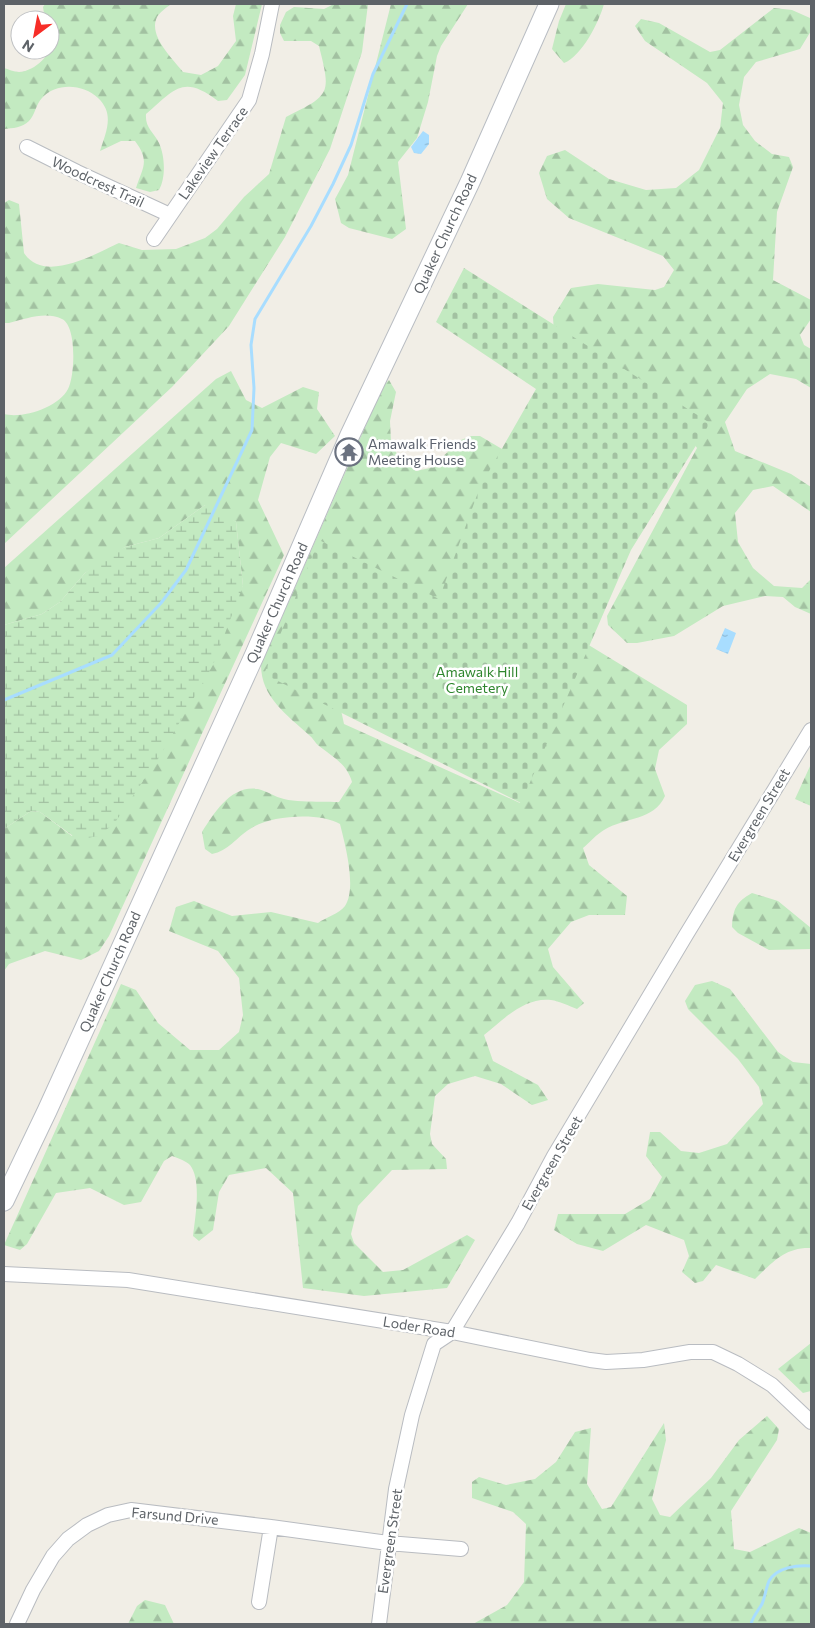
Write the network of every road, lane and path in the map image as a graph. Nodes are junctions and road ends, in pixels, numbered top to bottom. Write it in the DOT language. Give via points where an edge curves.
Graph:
graph roads {
  1 [pos="272,4"];
  2 [pos="549,4"];
  3 [pos="27,147"];
  4 [pos="170,215"];
  5 [pos="154,239"];
  6 [pos="811,730"];
  7 [pos="4,1201"];
  8 [pos="4,1274"];
  9 [pos="452,1332"];
  10 [pos="811,1422"];
  11 [pos="271,1527"];
  12 [pos="388,1544"];
  13 [pos="461,1549"];
  14 [pos="259,1602"];
  15 [pos="17,1624"];
  16 [pos="379,1624"];
  1 -- 4 [label="street, Lakeview Terrace" via="249,100"];
  2 -- 7 [label="street, Quaker Church Road" via="470,182 350,435 251,663"];
  3 -- 4 [label="street, Woodcrest Trail"];
  4 -- 5 [label="street, Lakeview Terrace"];
  6 -- 9 [label="street, Evergreen Street"];
  8 -- 9 [label="street, Loder Road" via="128,1280"];
  9 -- 10 [label="street, Loder Road" via="606,1362 713,1352 772,1385"];
  9 -- 12 [label="street, Evergreen Street" via="434,1344 412,1414"];
  11 -- 12 [label="street, Farsund Drive"];
  11 -- 14 [label="street"];
  11 -- 15 [label="street, Farsund Drive" via="131,1510 108,1515 68,1539 53,1556"];
  12 -- 13 [label="street, Farsund Drive"];
  12 -- 16 [label="street, Evergreen Street"];
}
